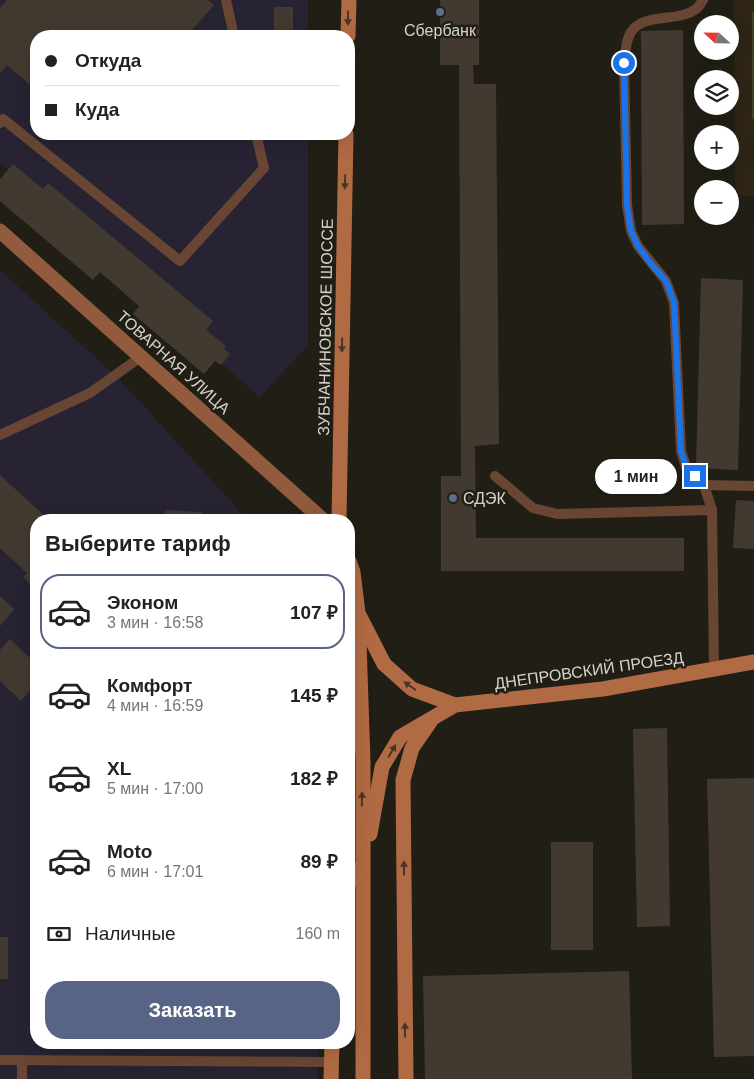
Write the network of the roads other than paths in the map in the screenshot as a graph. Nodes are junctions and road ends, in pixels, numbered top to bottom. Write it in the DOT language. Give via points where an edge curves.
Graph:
graph roads {
  1 [pos="226,0"];
  2 [pos="348,0"];
  3 [pos="703,0"];
  4 [pos="233,30"];
  5 [pos="348,30"];
  6 [pos="0,123"];
  7 [pos="257,140"];
  8 [pos="346,140"];
  9 [pos="0,231"];
  10 [pos="142,356"];
  11 [pos="0,435"];
  12 [pos="495,476"];
  13 [pos="704,485"];
  14 [pos="754,486"];
  15 [pos="712,510"];
  16 [pos="316,514"];
  17 [pos="339,514"];
  18 [pos="355,588"];
  19 [pos="358,613"];
  20 [pos="754,662"];
  21 [pos="714,670"];
  22 [pos="454,705"];
  23 [pos="431,720"];
  24 [pos="355,874"];
  25 [pos="362,883"];
  26 [pos="332,1049"];
  27 [pos="0,1060"];
  28 [pos="22,1060"];
  29 [pos="331,1062"];
  30 [pos="22,1079"];
  31 [pos="332,1079"];
  32 [pos="362,1079"];
  33 [pos="406,1079"];
  1 -- 4 [label="lane"];
  2 -- 5 [label="main road, one-way"];
  3 -- 13 [label="lane" via="696,9 669,18 645,21 632,32 624,63 627,206 631,231 638,246 666,281 674,302 681,451 686,467"];
  6 -- 7 [label="lane" via="3,119 180,261 264,168"];
  8 -- 17 [label="main road, ЗУБЧАНИНОВСКОЕ ШОССЕ, one-way"];
  9 -- 10 [label="street, ТОВАРНАЯ УЛИЦА"];
  10 -- 11 [label="lane" via="90,393"];
  10 -- 16 [label="street, ТОВАРНАЯ УЛИЦА"];
  12 -- 15 [label="lane" via="533,508 557,514"];
  13 -- 14 [label="lane"];
  13 -- 15 [label="lane"];
  15 -- 21 [label="lane"];
  18 -- 19 [label="main road"];
  22 -- 19 [label="main road, one-way" via="412,689 384,664"];
  25 -- 19 [label="main road, one-way" via="363,762"];
  20 -- 21 [label="main road, ДНЕПРОВСКИЙ ПРОЕЗД"];
  21 -- 22 [label="main road, ДНЕПРОВСКИЙ ПРОЕЗД" via="603,689"];
  22 -- 23 [label="main road, ДНЕПРОВСКИЙ ПРОЕЗД"];
  25 -- 23 [label="main road, ДНЕПРОВСКИЙ ПРОЕЗД, one-way" via="382,767 400,737"];
  33 -- 23 [label="main road, one-way" via="403,780 412,748"];
  24 -- 25 [label="main road"];
  25 -- 32 [label="main road"];
  26 -- 29 [label="main road"];
  27 -- 28 [label="lane"];
  28 -- 29 [label="lane"];
  28 -- 30 [label="lane"];
  29 -- 31 [label="main road"];
}
